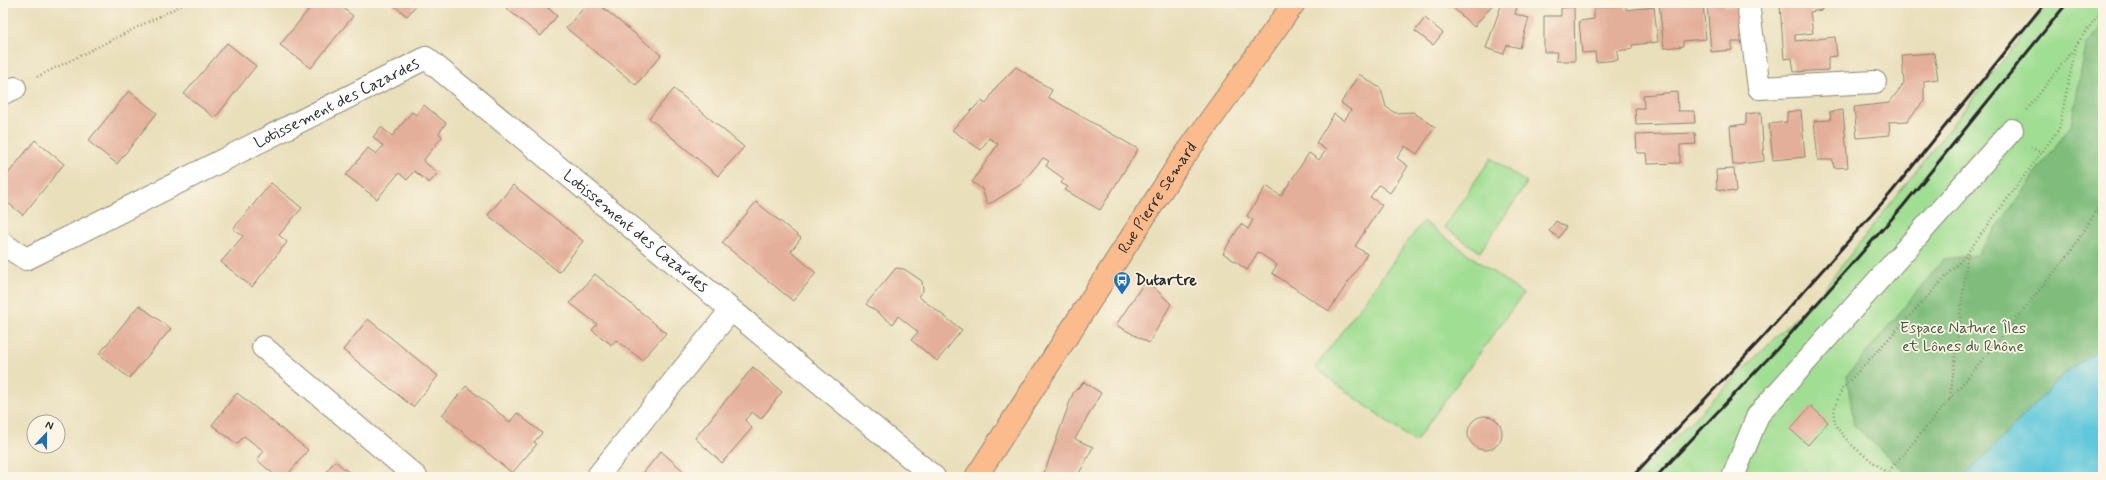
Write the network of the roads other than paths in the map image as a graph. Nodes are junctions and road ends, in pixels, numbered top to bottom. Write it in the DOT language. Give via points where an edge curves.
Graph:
graph roads {
  1 [pos="1294,3"];
  2 [pos="1748,3"];
  3 [pos="1875,82"];
  4 [pos="2012,130"];
  5 [pos="3,244"];
  6 [pos="731,310"];
  7 [pos="263,347"];
  8 [pos="416,477"];
  9 [pos="597,477"];
  10 [pos="934,477"];
  11 [pos="976,477"];
  12 [pos="1733,477"];
  1 -- 11 [label="main road, Rue Pierre Semard" via="1178,164"];
  2 -- 3 [label="street" via="1759,88"];
  4 -- 12 [label="street" via="1758,415"];
  5 -- 6 [label="street, Lotissement des Cazardes" via="26,259 426,58"];
  6 -- 9 [label="street"];
  6 -- 10 [label="street, Lotissement des Cazardes"];
  7 -- 8 [label="street"];
}
